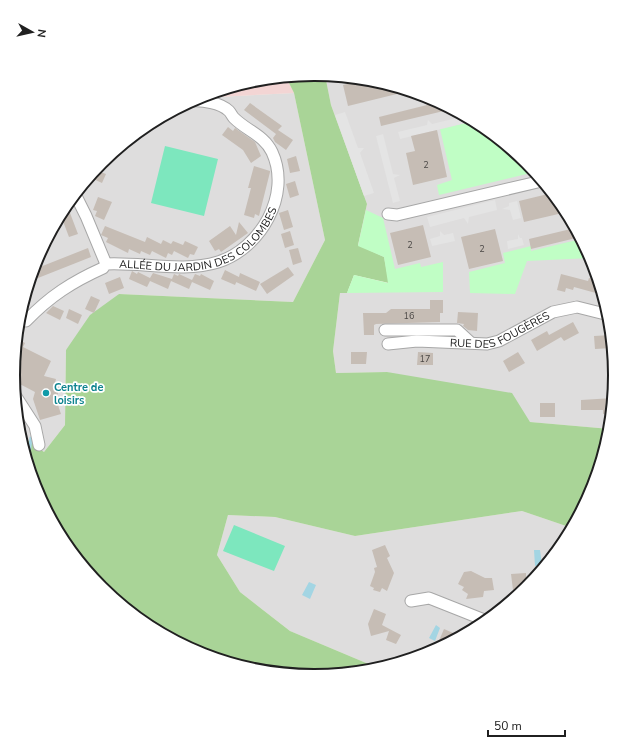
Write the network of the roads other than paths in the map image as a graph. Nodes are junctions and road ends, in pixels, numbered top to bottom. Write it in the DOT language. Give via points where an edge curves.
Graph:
graph roads {
  1 [pos="202,102"];
  2 [pos="536,182"];
  3 [pos="78,200"];
  4 [pos="388,214"];
  5 [pos="106,264"];
  6 [pos="601,313"];
  7 [pos="26,319"];
  8 [pos="385,330"];
  9 [pos="470,342"];
  10 [pos="388,344"];
  11 [pos="22,406"];
  12 [pos="39,445"];
  13 [pos="411,601"];
  14 [pos="479,618"];
  1 -- 5 [label="street, ALLÉE DU JARDIN DES COLOMBES" via="220,105 229,111 264,140 272,152 277,167 277,187 274,207 266,224 255,237 231,256 218,262 202,266"];
  2 -- 4 [label="street" via="397,215"];
  3 -- 5 [label="street, ALLÉE DU JARDIN DES COLOMBES"];
  5 -- 7 [label="street, ALLÉE DU JARDIN DES COLOMBES" via="103,268 75,280"];
  6 -- 9 [label="street, RUE DES FOUGÈRES" via="577,307 553,312 499,341 487,344"];
  8 -- 9 [label="street" via="457,330"];
  9 -- 10 [label="street, RUE DES FOUGÈRES" via="417,341"];
  11 -- 12 [label="street" via="35,426"];
  13 -- 14 [label="street" via="429,598"];
}
